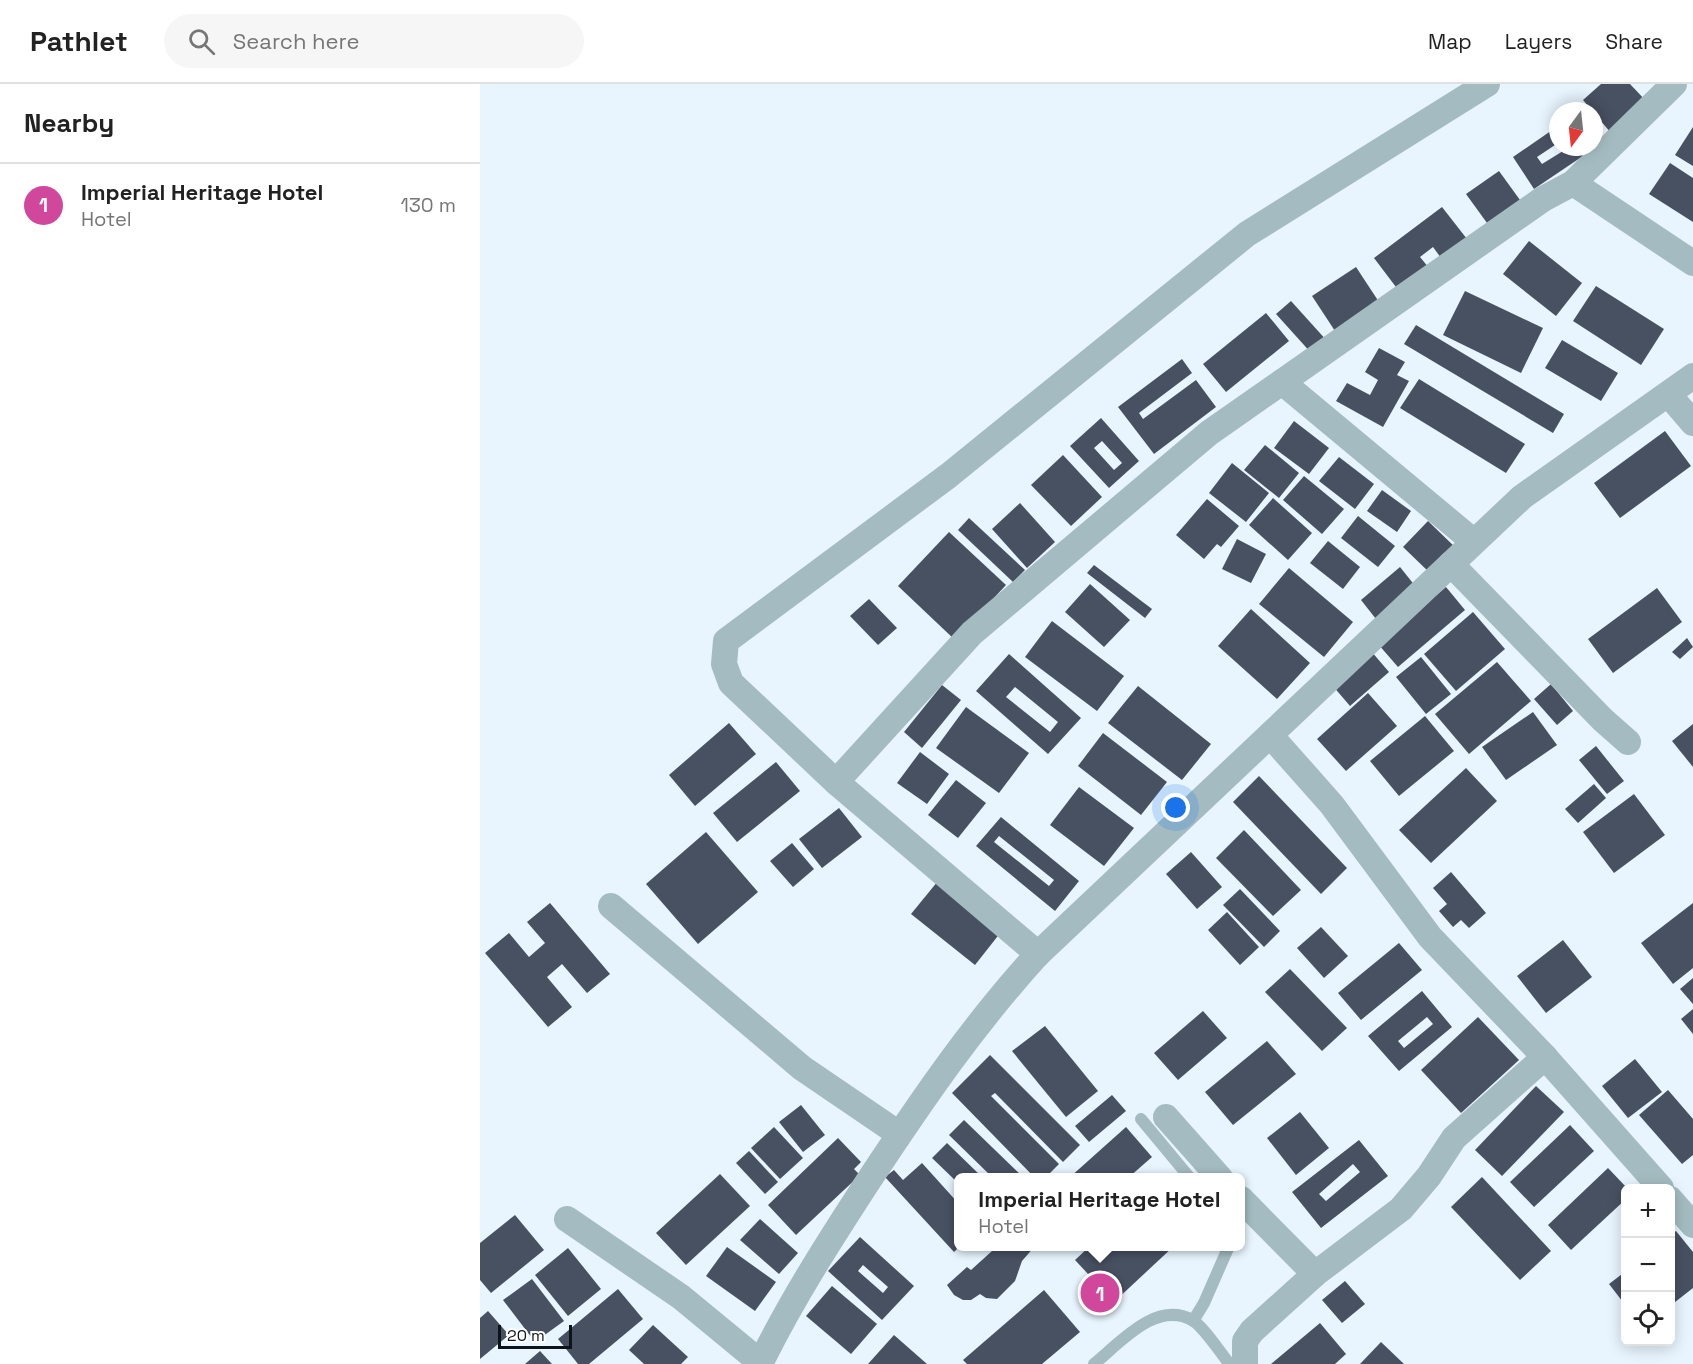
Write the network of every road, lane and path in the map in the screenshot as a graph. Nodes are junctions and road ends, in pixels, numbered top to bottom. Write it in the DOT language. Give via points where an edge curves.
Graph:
graph roads {
  1 [pos="1487,84"];
  2 [pos="1674,84"];
  3 [pos="1573,183"];
  4 [pos="1693,263"];
  5 [pos="1693,376"];
  6 [pos="1282,382"];
  7 [pos="1669,395"];
  8 [pos="1693,423"];
  9 [pos="1473,541"];
  10 [pos="1451,564"];
  11 [pos="1270,735"];
  12 [pos="1628,742"];
  13 [pos="836,782"];
  14 [pos="611,906"];
  15 [pos="1038,954"];
  16 [pos="1545,1057"];
  17 [pos="1166,1117"];
  18 [pos="1141,1119"];
  19 [pos="899,1134"];
  20 [pos="1186,1173"];
  21 [pos="1216,1173"];
  22 [pos="1657,1184"];
  23 [pos="1245,1203"];
  24 [pos="1675,1204"];
  25 [pos="567,1219"];
  26 [pos="1693,1225"];
  27 [pos="1227,1251"];
  28 [pos="1315,1274"];
  29 [pos="1193,1321"];
  30 [pos="1236,1360"];
  31 [pos="760,1363"];
  32 [pos="1094,1364"];
  1 -- 13 [label="street" via="1247,234 948,476 726,641 724,664 731,683"];
  2 -- 3 [label="street"];
  3 -- 4 [label="street"];
  3 -- 6 [label="street" via="1543,199"];
  5 -- 7 [label="street"];
  6 -- 9 [label="street"];
  6 -- 13 [label="street" via="1209,433 972,633"];
  7 -- 8 [label="street"];
  7 -- 9 [label="street" via="1522,496"];
  9 -- 10 [label="street"];
  10 -- 11 [label="street"];
  10 -- 12 [label="street"];
  11 -- 15 [label="street"];
  11 -- 16 [label="street" via="1332,806 1430,937"];
  13 -- 15 [label="street"];
  14 -- 19 [label="street" via="802,1068"];
  15 -- 19 [label="street" via="975,1026"];
  16 -- 22 [label="street"];
  16 -- 28 [label="street" via="1454,1138 1401,1209"];
  17 -- 21 [label="street"];
  18 -- 20 [label="lane"];
  19 -- 31 [label="street" via="804,1281"];
  23 -- 28 [label="street"];
  24 -- 26 [label="street"];
  25 -- 31 [label="street" via="681,1297"];
  27 -- 29 [label="lane"];
  28 -- 30 [label="street" via="1252,1331"];
  29 -- 30 [label="lane"];
  29 -- 32 [label="lane" via="1168,1314 1155,1317"];
}
